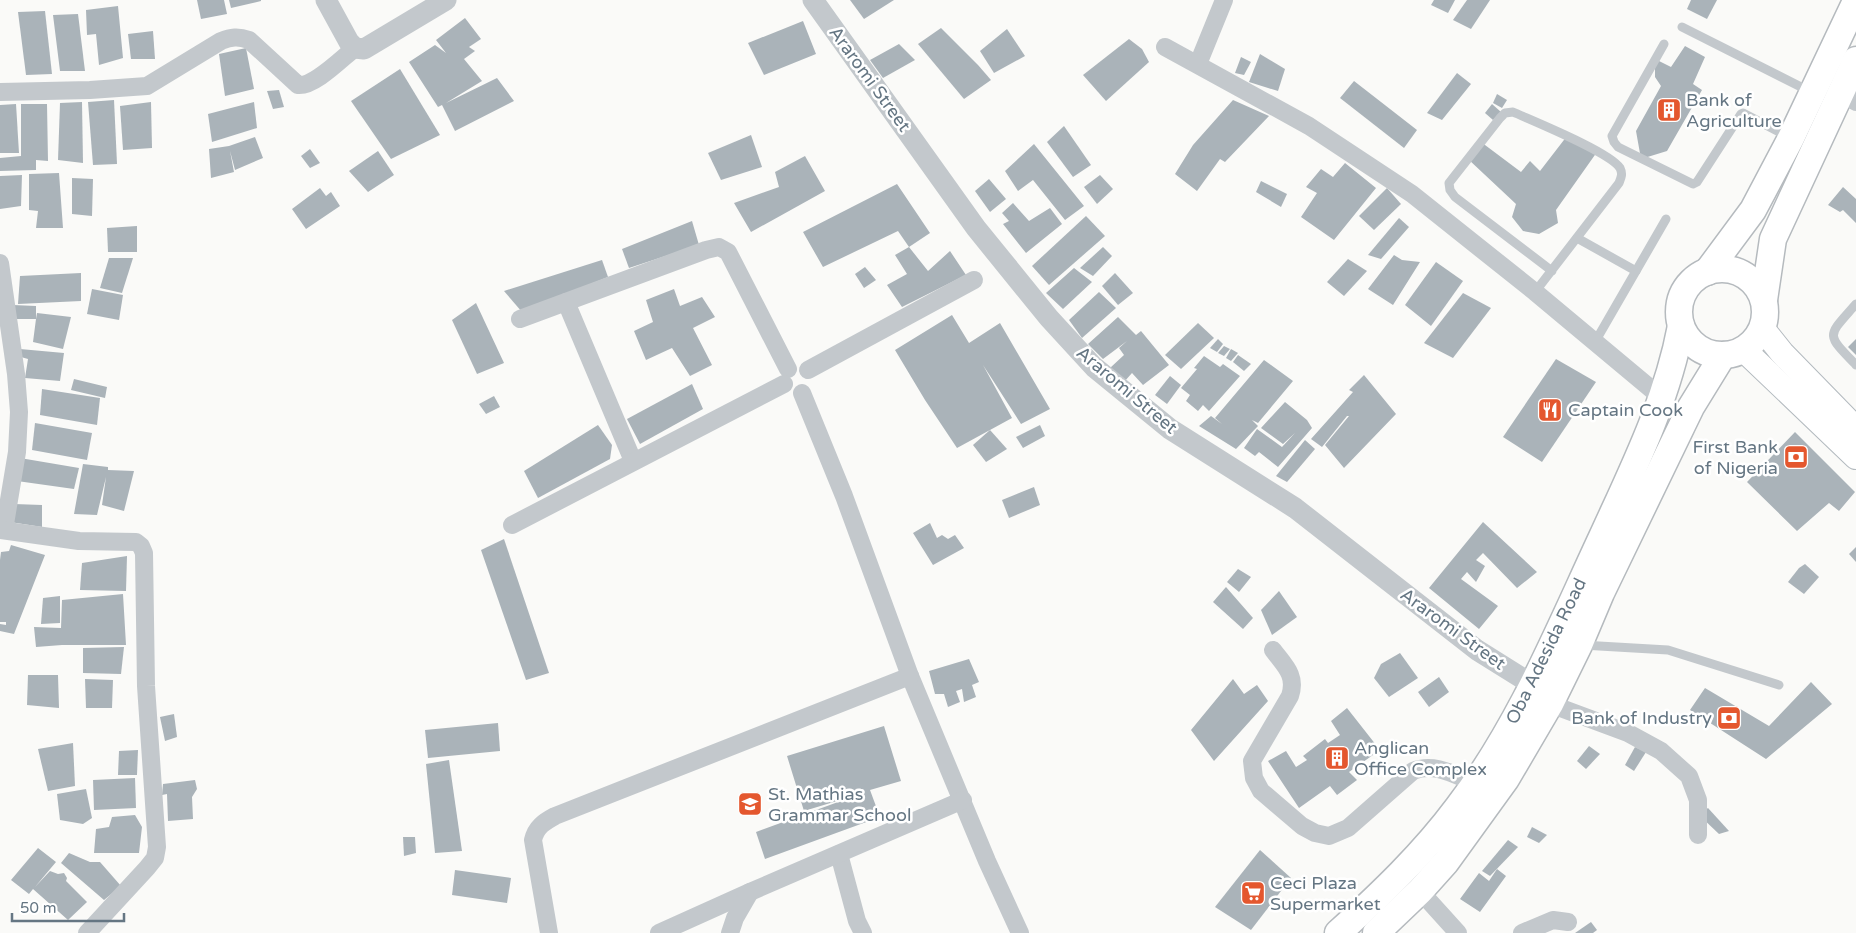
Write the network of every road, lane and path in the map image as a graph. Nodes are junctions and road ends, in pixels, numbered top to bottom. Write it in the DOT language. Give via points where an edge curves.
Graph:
graph roads {
  1 [pos="326,0"];
  2 [pos="446,0"];
  3 [pos="813,0"];
  4 [pos="1224,0"];
  5 [pos="1856,1"];
  6 [pos="1682,27"];
  7 [pos="1664,44"];
  8 [pos="1165,47"];
  9 [pos="355,48"];
  10 [pos="1856,60"];
  11 [pos="1198,64"];
  12 [pos="0,92"];
  13 [pos="1812,93"];
  14 [pos="1848,98"];
  15 [pos="1791,138"];
  16 [pos="1666,219"];
  17 [pos="1577,238"];
  18 [pos="0,263"];
  19 [pos="1552,271"];
  20 [pos="1636,271"];
  21 [pos="1707,272"];
  22 [pos="974,280"];
  23 [pos="1535,292"];
  24 [pos="1764,300"];
  25 [pos="566,302"];
  26 [pos="1856,304"];
  27 [pos="520,319"];
  28 [pos="1681,326"];
  29 [pos="1762,328"];
  30 [pos="1595,342"];
  31 [pos="1733,352"];
  32 [pos="1856,365"];
  33 [pos="808,370"];
  34 [pos="786,376"];
  35 [pos="802,393"];
  36 [pos="1662,398"];
  37 [pos="1856,429"];
  38 [pos="1856,457"];
  39 [pos="633,461"];
  40 [pos="512,525"];
  41 [pos="2,530"];
  42 [pos="1579,645"];
  43 [pos="1273,650"];
  44 [pos="910,676"];
  45 [pos="1533,685"];
  46 [pos="1780,685"];
  47 [pos="1550,704"];
  48 [pos="1475,783"];
  49 [pos="963,800"];
  50 [pos="1698,836"];
  51 [pos="839,854"];
  52 [pos="1420,891"];
  53 [pos="750,892"];
  54 [pos="1568,922"];
  55 [pos="87,933"];
  56 [pos="549,933"];
  57 [pos="659,933"];
  58 [pos="730,933"];
  59 [pos="862,933"];
  60 [pos="1020,933"];
  61 [pos="1338,933"];
  62 [pos="1376,933"];
  63 [pos="1458,933"];
  64 [pos="1522,933"];
  1 -- 9 [label="street"];
  2 -- 9 [label="street" via="364,49"];
  3 -- 45 [label="street, Araromi Street" via="976,228 1049,318 1094,367 1170,428 1296,508 1476,650"];
  4 -- 11 [label="street"];
  5 -- 13 [label="main road"];
  6 -- 13 [label="lane"];
  7 -- 15 [label="lane" via="1612,136 1618,147 1693,184 1743,113"];
  8 -- 11 [label="street"];
  9 -- 12 [label="street" via="303,86 249,40 230,37 156,82 141,87"];
  10 -- 14 [label="main road"];
  11 -- 23 [label="street" via="1309,126 1412,194"];
  13 -- 15 [label="main road"];
  14 -- 24 [label="main road" via="1779,223 1773,238"];
  15 -- 21 [label="main road" via="1753,210"];
  16 -- 20 [label="lane"];
  17 -- 19 [label="lane"];
  17 -- 19 [label="lane" via="1619,183 1621,169 1614,161 1574,139 1512,112 1505,113 1449,183 1450,190"];
  17 -- 20 [label="lane"];
  18 -- 41 [label="street" via="19,412 17,452"];
  19 -- 23 [label="lane"];
  20 -- 30 [label="lane"];
  21 -- 24 [label="main road" via="1724,269 1742,274 1756,285"];
  21 -- 28 [label="main road" via="1687,288 1681,300"];
  22 -- 33 [label="street"];
  23 -- 30 [label="street"];
  24 -- 29 [label="main road"];
  25 -- 27 [label="street"];
  25 -- 34 [label="street" via="706,250 724,249"];
  25 -- 39 [label="street"];
  26 -- 32 [label="lane" via="1832,335 1834,342"];
  28 -- 31 [label="main road" via="1690,341 1705,352"];
  28 -- 36 [label="main road, Oba Adesida Road"];
  29 -- 31 [label="main road" via="1755,340"];
  29 -- 37 [label="main road"];
  30 -- 36 [label="street"];
  31 -- 38 [label="main road"];
  31 -- 42 [label="main road, Oba Adesida Road" via="1691,407"];
  33 -- 34 [label="street" via="798,365"];
  33 -- 35 [label="street" via="810,385"];
  34 -- 35 [label="street" via="791,392"];
  34 -- 39 [label="street"];
  35 -- 44 [label="street" via="844,496"];
  36 -- 45 [label="main road, Oba Adesida Road" via="1637,460"];
  39 -- 40 [label="street"];
  41 -- 55 [label="street" via="79,541 136,542 144,553 146,686 157,847 148,868"];
  42 -- 46 [label="lane" via="1668,650"];
  42 -- 47 [label="main road, Oba Adesida Road"];
  43 -- 48 [label="street" via="1291,674 1293,686 1252,761 1254,778 1261,791 1302,826 1329,836 1348,828 1413,771 1422,767 1444,770"];
  44 -- 49 [label="street"];
  44 -- 56 [label="street" via="541,824 533,840"];
  45 -- 48 [label="main road, Oba Adesida Road"];
  47 -- 50 [label="street" via="1628,733 1661,750 1689,776 1698,800"];
  47 -- 52 [label="main road, Oba Adesida Road" via="1506,779 1446,862"];
  48 -- 61 [label="main road, Oba Adesida Road" via="1422,853"];
  49 -- 51 [label="street"];
  49 -- 60 [label="street"];
  51 -- 53 [label="street"];
  51 -- 59 [label="street"];
  52 -- 62 [label="main road, Oba Adesida Road"];
  52 -- 63 [label="street"];
  53 -- 57 [label="street"];
  53 -- 58 [label="street"];
  54 -- 64 [label="street" via="1553,920"];
}
